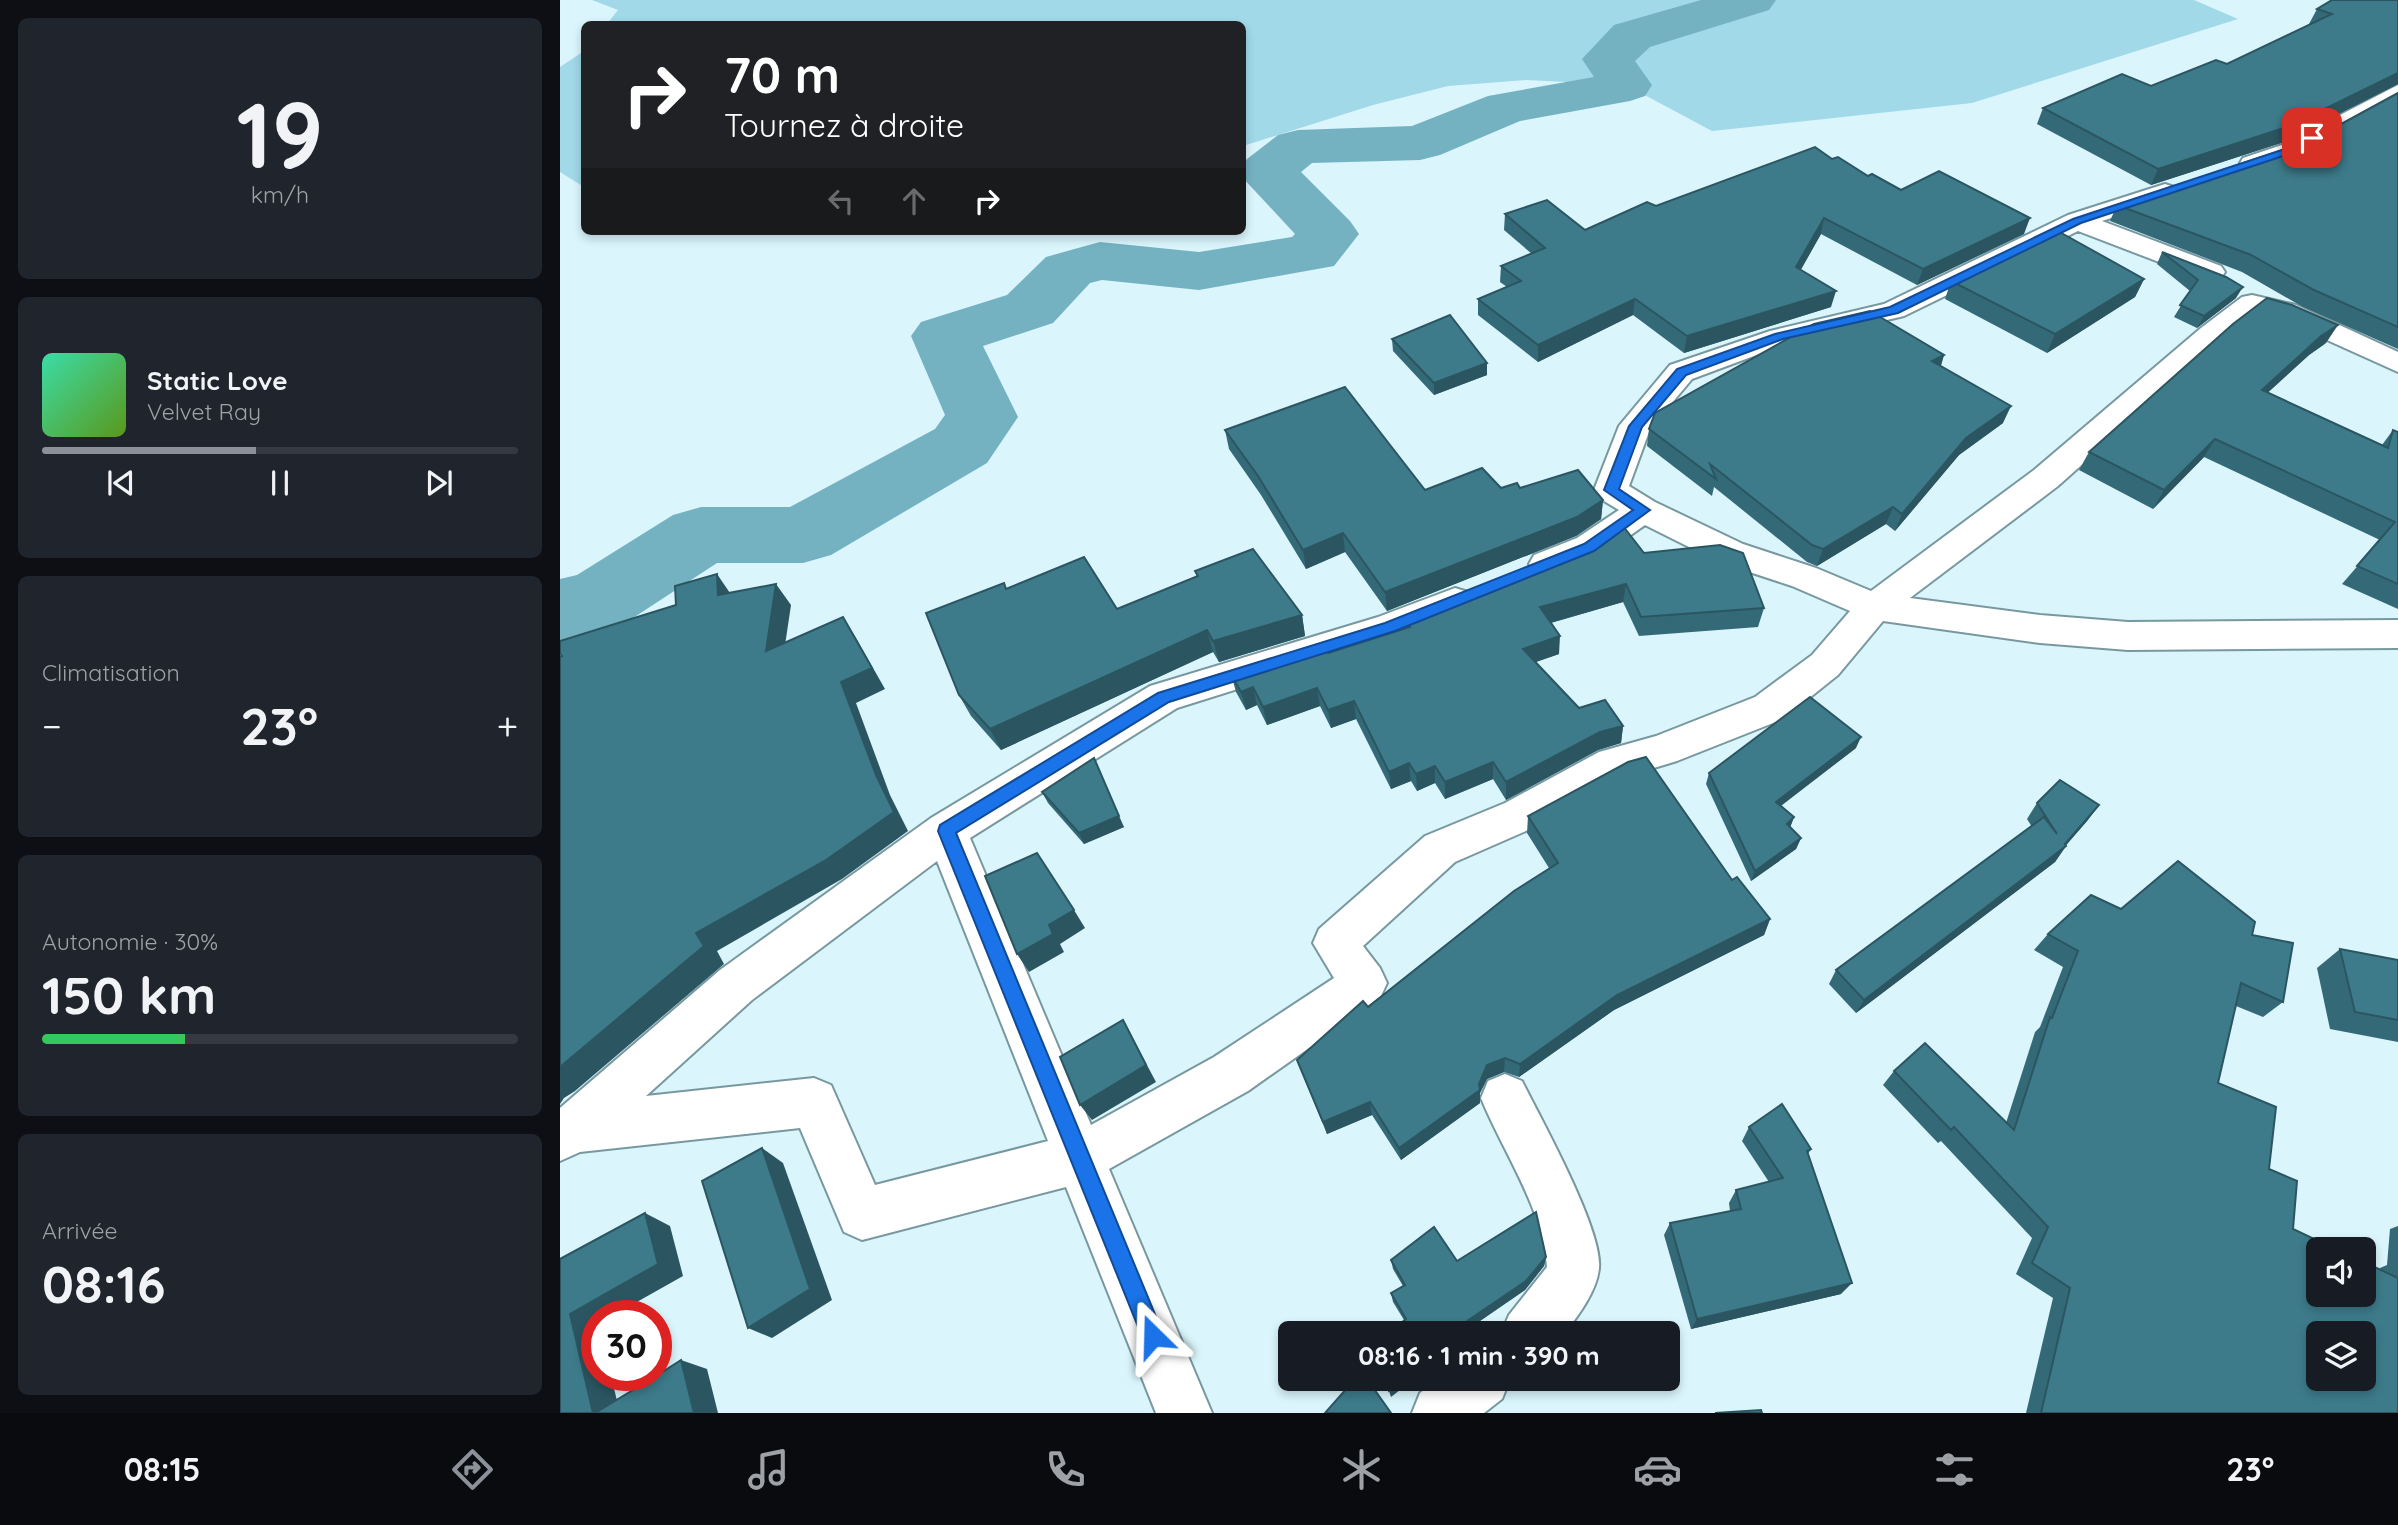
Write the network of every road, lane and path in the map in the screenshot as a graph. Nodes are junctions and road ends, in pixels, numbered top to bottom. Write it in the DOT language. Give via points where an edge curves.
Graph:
graph roads {
  1 [pos="2398,92"];
  2 [pos="2228,171"];
  3 [pos="2190,184"];
  4 [pos="2077,221"];
  5 [pos="2292,315"];
  6 [pos="2398,363"];
  7 [pos="1643,510"];
  8 [pos="1874,607"];
  9 [pos="2398,634"];
  10 [pos="946,831"];
  11 [pos="1505,1098"];
  12 [pos="567,1132"];
  13 [pos="1080,1158"];
  14 [pos="1539,1321"];
  15 [pos="1467,1391"];
  16 [pos="1184,1413"];
  17 [pos="1440,1413"];
  1 -- 2 [label="street" via="2291,150"];
  3 -- 4 [label="street"];
  4 -- 5 [label="street" via="2231,280"];
  4 -- 7 [label="street" via="1894,310 1780,337 1681,372 1636,426 1611,490"];
  5 -- 6 [label="street"];
  5 -- 8 [label="street" via="2252,303 2046,478"];
  7 -- 8 [label="street" via="1731,553"];
  7 -- 10 [label="street" via="1589,547 1390,627 1164,697"];
  8 -- 9 [label="street" via="2127,636"];
  8 -- 13 [label="street" via="1825,665 1769,708 1663,750 1613,764 1520,815 1440,849 1335,943 1364,983 1231,1074"];
  10 -- 12 [label="street" via="736,985"];
  10 -- 13 [label="street"];
  11 -- 14 [label="street" via="1566,1229 1573,1268"];
  12 -- 13 [label="street" via="814,1102 862,1214"];
  13 -- 16 [label="street"];
  15 -- 17 [label="street"];
}
